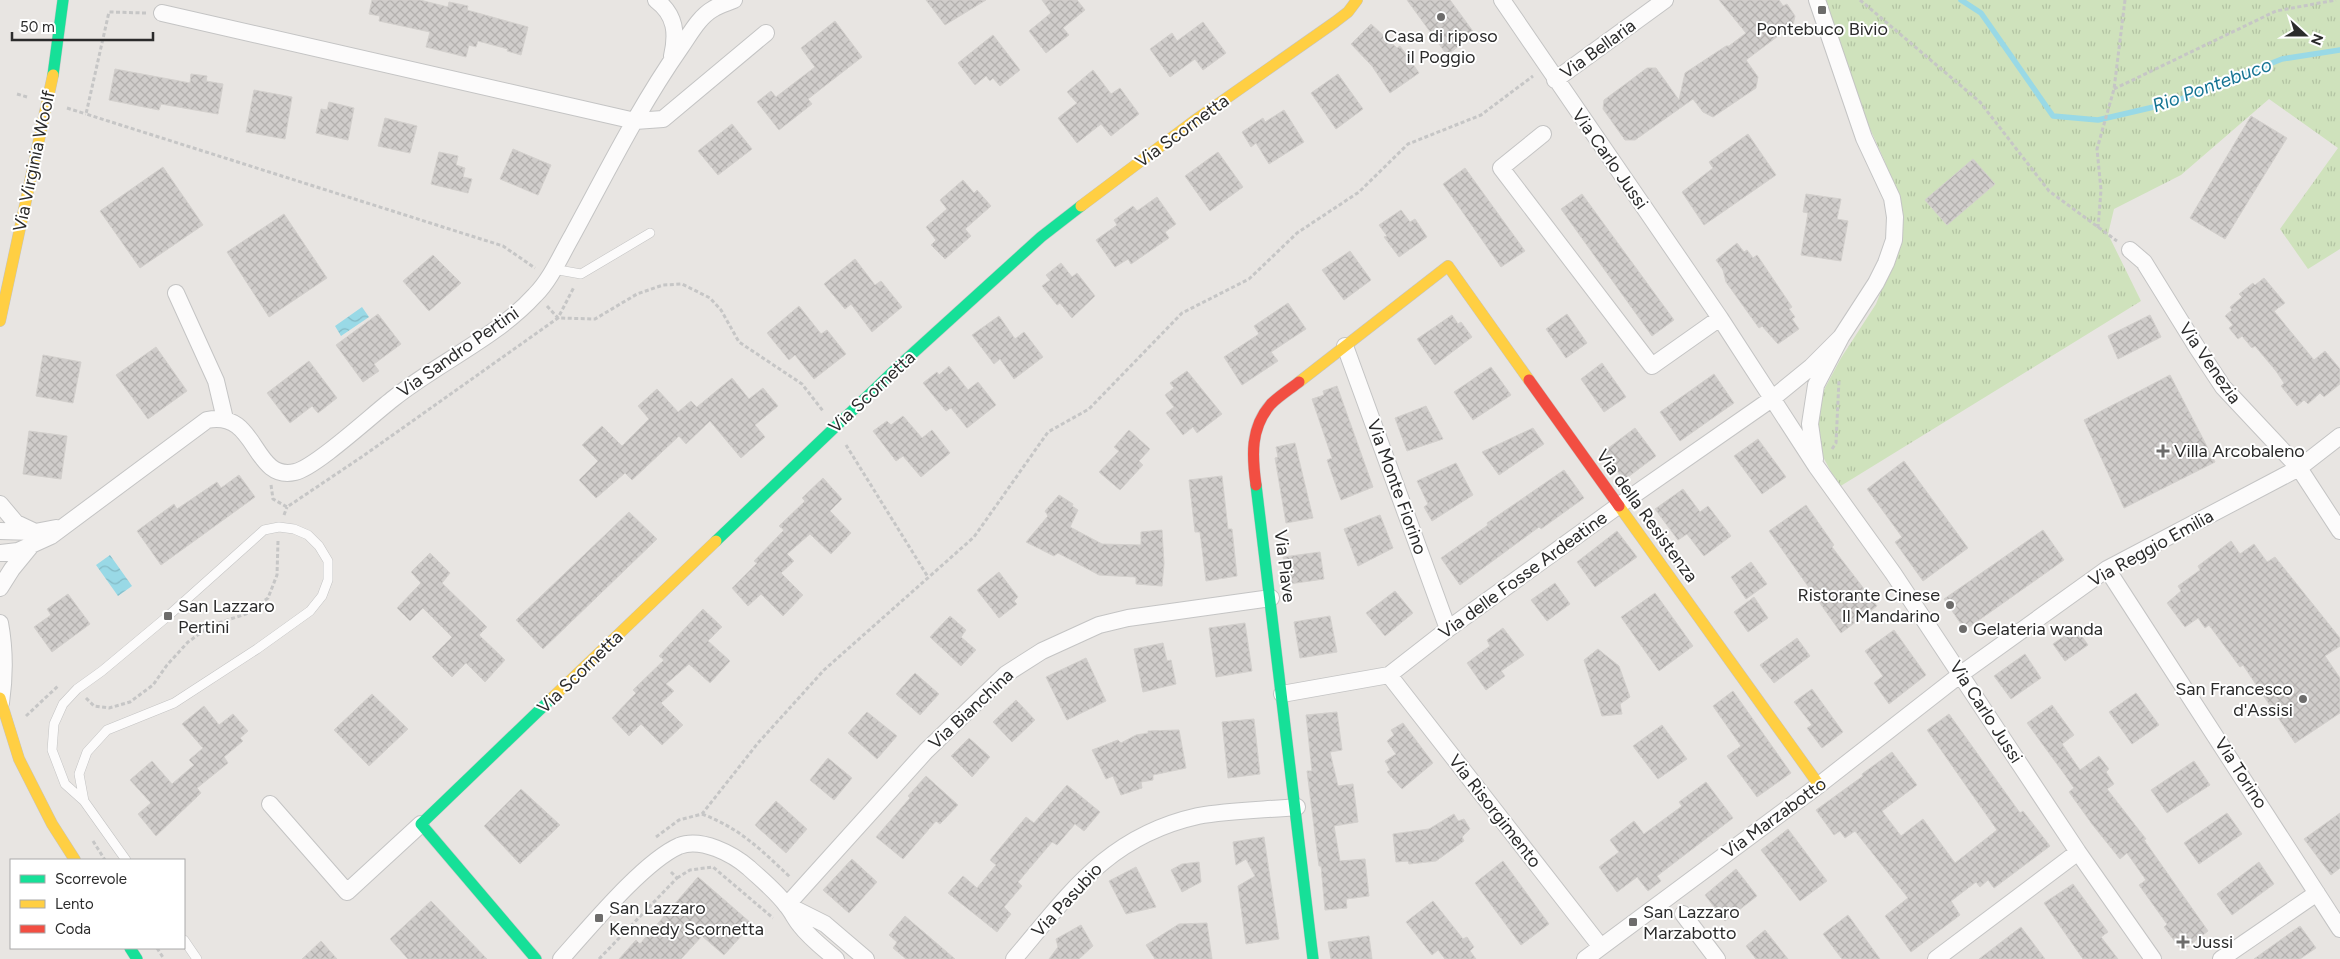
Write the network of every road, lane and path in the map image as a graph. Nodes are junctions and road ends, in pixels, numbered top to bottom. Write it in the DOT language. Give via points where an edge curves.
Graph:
graph roads {
  1 [pos="55,0"];
  2 [pos="63,0"];
  3 [pos="656,0"];
  4 [pos="734,0"];
  5 [pos="1357,0"];
  6 [pos="1502,0"];
  7 [pos="1665,0"];
  8 [pos="1817,0"];
  9 [pos="1860,0"];
  10 [pos="2125,0"];
  11 [pos="2336,0"];
  12 [pos="162,13"];
  13 [pos="60,31"];
  14 [pos="766,33"];
  15 [pos="671,62"];
  16 [pos="1546,66"];
  17 [pos="1555,80"];
  18 [pos="2114,89"];
  19 [pos="17,94"];
  20 [pos="30,98"];
  21 [pos="63,107"];
  22 [pos="86,114"];
  23 [pos="635,121"];
  24 [pos="1543,134"];
  25 [pos="2098,229"];
  26 [pos="650,233"];
  27 [pos="2130,250"];
  28 [pos="1448,266"];
  29 [pos="551,273"];
  30 [pos="581,274"];
  31 [pos="176,293"];
  32 [pos="536,295"];
  33 [pos="558,318"];
  34 [pos="1720,318"];
  35 [pos="0,320"];
  36 [pos="1841,337"];
  37 [pos="1345,346"];
  38 [pos="1840,380"];
  39 [pos="1773,398"];
  40 [pos="225,419"];
  41 [pos="835,427"];
  42 [pos="2340,436"];
  43 [pos="1816,466"];
  44 [pos="270,467"];
  45 [pos="2300,468"];
  46 [pos="0,504"];
  47 [pos="1618,506"];
  48 [pos="287,507"];
  49 [pos="279,527"];
  50 [pos="2340,531"];
  51 [pos="0,532"];
  52 [pos="32,539"];
  53 [pos="0,553"];
  54 [pos="2107,569"];
  55 [pos="928,577"];
  56 [pos="0,588"];
  57 [pos="1271,598"];
  58 [pos="0,623"];
  59 [pos="1448,629"];
  60 [pos="1961,674"];
  61 [pos="1389,675"];
  62 [pos="77,689"];
  63 [pos="1282,694"];
  64 [pos="1,700"];
  65 [pos="6,721"];
  66 [pos="1819,785"];
  67 [pos="84,801"];
  68 [pos="270,804"];
  69 [pos="1297,807"];
  70 [pos="702,814"];
  71 [pos="421,824"];
  72 [pos="2078,852"];
  73 [pos="74,859"];
  74 [pos="125,859"];
  75 [pos="677,878"];
  76 [pos="2317,893"];
  77 [pos="786,905"];
  78 [pos="1683,914"];
  79 [pos="777,922"];
  80 [pos="2340,929"];
  81 [pos="185,941"];
  82 [pos="1602,947"];
  83 [pos="197,959"];
  84 [pos="536,959"];
  85 [pos="561,959"];
  86 [pos="836,959"];
  87 [pos="866,959"];
  88 [pos="1014,959"];
  89 [pos="1314,959"];
  90 [pos="1585,959"];
  91 [pos="1716,959"];
  92 [pos="1936,959"];
  93 [pos="2153,959"];
  94 [pos="2221,959"];
  1 -- 13 [label="street, Via Virginia Woolf"];
  2 -- 13 [label="street, Via Virginia Woolf"];
  3 -- 15 [label="street, Via Sandro Pertini" via="675,27"];
  4 -- 15 [label="street, Via Sandro Pertini" via="713,9 700,20"];
  5 -- 41 [label="street, Via Scornetta" via="1335,22 1194,121 1041,237"];
  6 -- 16 [label="street, Via Carlo Jussi"];
  7 -- 17 [label="street, Via Bellaria"];
  8 -- 36 [label="street, Via Carlo Jussi" via="1864,138 1892,198 1895,218 1894,240 1886,263"];
  9 -- 25 [label="path" via="1980,102 2050,192"];
  10 -- 18 [label="path"];
  11 -- 18 [label="path" via="2276,11"];
  12 -- 22 [label="path" via="108,12"];
  12 -- 23 [label="street"];
  13 -- 35 [label="street, Via Virginia Woolf"];
  14 -- 23 [label="street" via="664,119"];
  15 -- 23 [label="street, Via Sandro Pertini"];
  16 -- 17 [label="street, Via Carlo Jussi"];
  16 -- 55 [label="path" via="1482,115 1408,144 1359,192 1297,233 1249,279 1182,313 1089,409 1048,432 974,537"];
  17 -- 34 [label="street, Via Carlo Jussi"];
  18 -- 25 [label="path" via="2097,149 2101,190"];
  19 -- 20 [label="path"];
  21 -- 22 [label="path"];
  22 -- 29 [label="path" via="503,246"];
  23 -- 29 [label="street, Via Sandro Pertini"];
  24 -- 34 [label="street" via="1501,168 1652,366"];
  25 -- 27 [label="path"];
  26 -- 30 [label="lane"];
  27 -- 45 [label="street, Via Venezia" via="2144,262 2223,387"];
  28 -- 37 [label="street, Via Piave"];
  28 -- 47 [label="street, Via della Resistenza"];
  29 -- 30 [label="lane"];
  29 -- 32 [label="street, Via Sandro Pertini"];
  30 -- 33 [label="path"];
  31 -- 40 [label="street" via="216,382"];
  32 -- 33 [label="path"];
  32 -- 44 [label="street, Via Sandro Pertini" via="490,332 396,396 298,472 278,473"];
  33 -- 41 [label="path" via="595,319 637,294 663,285 682,284 710,298 721,310 739,342 802,384"];
  33 -- 48 [label="path"];
  34 -- 39 [label="street, Via Carlo Jussi"];
  36 -- 39 [label="street, Via Carlo Jussi"];
  36 -- 43 [label="street, Via Carlo Jussi" via="1816,385 1810,424"];
  37 -- 57 [label="street, Via Piave" via="1271,404 1256,430 1252,453"];
  37 -- 59 [label="street, Via Monte Fiorino"];
  38 -- 43 [label="path" via="1836,444"];
  39 -- 43 [label="street, Via Carlo Jussi"];
  39 -- 47 [label="street, Via delle Fosse Ardeatine"];
  40 -- 44 [label="street" via="241,428"];
  40 -- 52 [label="street" via="207,420 66,525"];
  41 -- 55 [label="path"];
  41 -- 71 [label="street, Via Scornetta"];
  42 -- 45 [label="street"];
  43 -- 60 [label="street, Via Carlo Jussi"];
  44 -- 48 [label="path" via="273,499"];
  45 -- 50 [label="street, Via Venezia"];
  45 -- 54 [label="street, Via Reggio Emilia"];
  46 -- 52 [label="street"];
  47 -- 59 [label="street, Via delle Fosse Ardeatine"];
  47 -- 66 [label="street, Via della Resistenza"];
  48 -- 49 [label="path"];
  49 -- 62 [label="lane" via="264,530 168,616"];
  49 -- 62 [label="path" via="277,575 268,598 246,614 212,625 188,642 153,685 130,702 109,708 94,706"];
  49 -- 67 [label="lane" via="308,534 319,546 328,561 328,580 322,596 303,616 174,703 107,730 87,752 79,774"];
  51 -- 52 [label="street"];
  52 -- 53 [label="street" via="18,551"];
  52 -- 56 [label="street"];
  54 -- 60 [label="street, Via Reggio Emilia"];
  54 -- 76 [label="street, Via Torino"];
  55 -- 70 [label="path" via="824,670 758,743"];
  57 -- 63 [label="street, Via Piave"];
  57 -- 77 [label="street, Via Bianchina" via="1128,618 1100,625 1042,651 1006,674 926,751"];
  58 -- 64 [label="street" via="5,672"];
  59 -- 61 [label="street, Via delle Fosse Ardeatine"];
  60 -- 66 [label="street, Via Marzabotto"];
  60 -- 72 [label="street, Via Carlo Jussi"];
  61 -- 63 [label="street, Via delle Fosse Ardeatine"];
  61 -- 82 [label="street, Via Risorgimento"];
  62 -- 65 [label="path" via="67,679 21,720"];
  62 -- 67 [label="lane" via="63,704 54,724 52,750 65,784"];
  63 -- 69 [label="street, Via Piave"];
  64 -- 65 [label="street"];
  65 -- 73 [label="street" via="19,759 52,824"];
  66 -- 82 [label="street, Via Marzabotto"];
  67 -- 74 [label="lane"];
  68 -- 71 [label="street, Via Scornetta" via="347,892"];
  69 -- 88 [label="street, Via Pasubio" via="1200,816 1136,840 1112,853 1083,878"];
  69 -- 89 [label="street, Via Piave"];
  71 -- 84 [label="street"];
  72 -- 92 [label="street"];
  72 -- 93 [label="street, Via Carlo Jussi"];
  75 -- 79 [label="path" via="690,870 713,867"];
  76 -- 80 [label="street, Via Torino"];
  76 -- 94 [label="street"];
  77 -- 85 [label="street" via="747,866 729,854 704,844 681,846 658,859"];
  77 -- 86 [label="street" via="799,924"];
  77 -- 87 [label="street" via="826,924"];
  78 -- 91 [label="street"];
  81 -- 83 [label="lane"];
  82 -- 90 [label="street, Via Marzabotto"];
}
